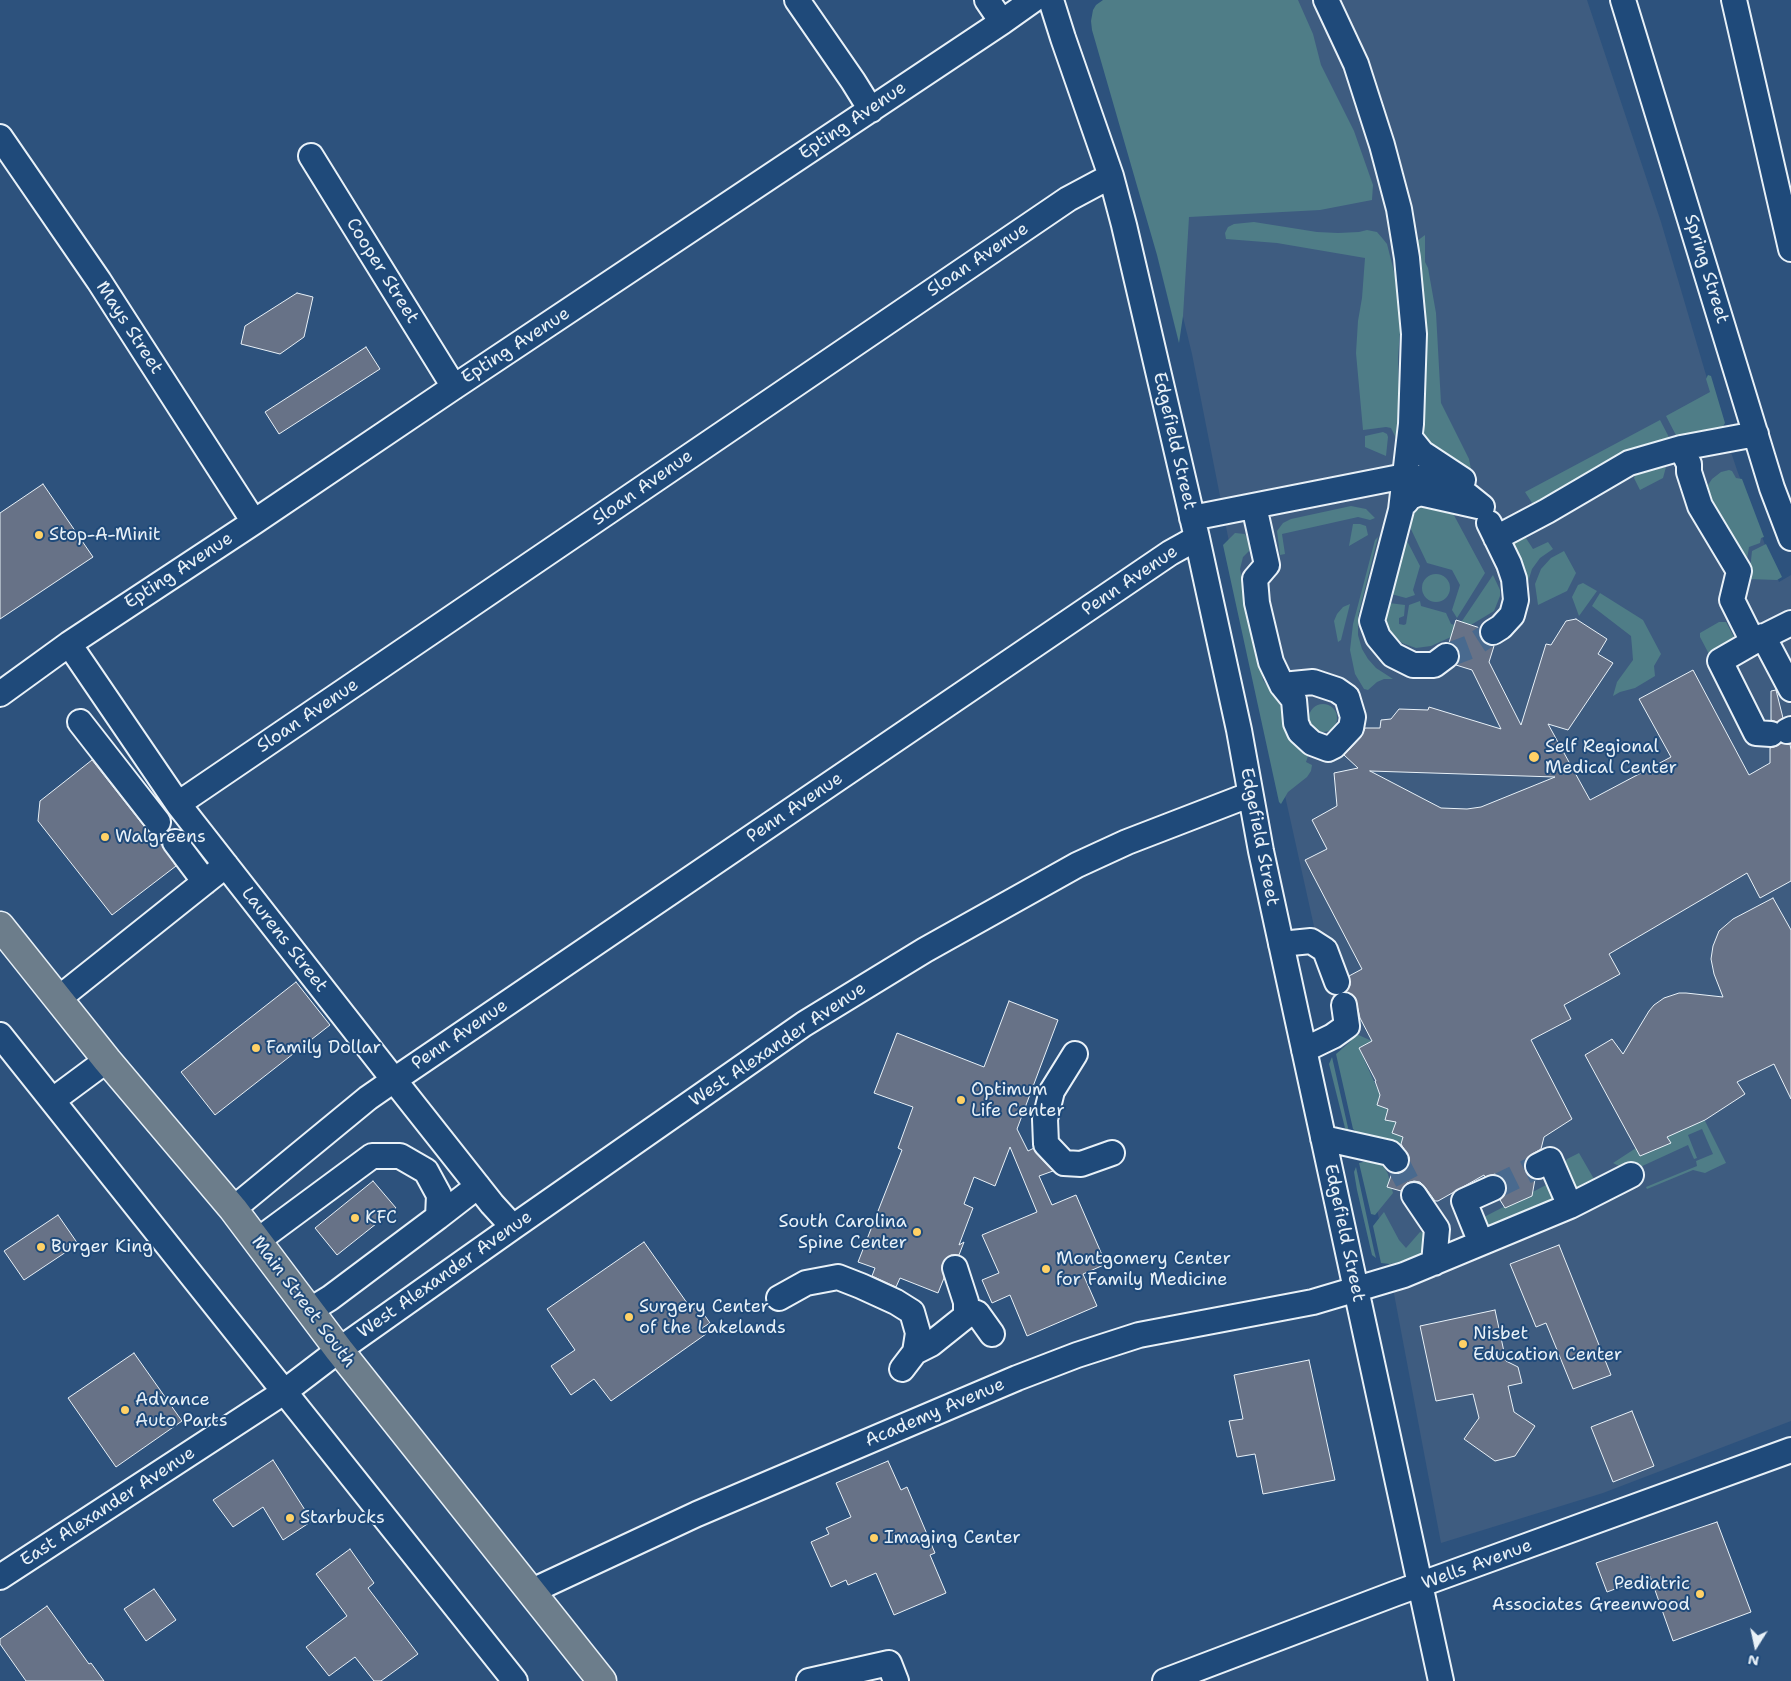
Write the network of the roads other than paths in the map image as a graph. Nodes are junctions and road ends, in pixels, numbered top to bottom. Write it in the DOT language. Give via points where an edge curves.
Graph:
graph roads {
  1 [pos="797,0"];
  2 [pos="987,0"];
  3 [pos="1033,0"];
  4 [pos="1051,0"];
  5 [pos="1326,0"];
  6 [pos="1623,0"];
  7 [pos="1734,0"];
  8 [pos="1002,22"];
  9 [pos="871,110"];
  10 [pos="0,136"];
  11 [pos="311,156"];
  12 [pos="1111,176"];
  13 [pos="1791,249"];
  14 [pos="454,387"];
  15 [pos="1756,434"];
  16 [pos="1410,438"];
  17 [pos="1680,448"];
  18 [pos="1405,476"];
  19 [pos="1475,499"];
  20 [pos="1254,506"];
  21 [pos="1401,506"];
  22 [pos="254,522"];
  23 [pos="1195,528"];
  24 [pos="1496,538"];
  25 [pos="1791,538"];
  26 [pos="1791,623"];
  27 [pos="1493,632"];
  28 [pos="1758,639"];
  29 [pos="69,644"];
  30 [pos="1446,656"];
  31 [pos="1282,685"];
  32 [pos="1791,689"];
  33 [pos="1337,690"];
  34 [pos="0,694"];
  35 [pos="80,722"];
  36 [pos="1296,723"];
  37 [pos="1783,731"];
  38 [pos="1249,795"];
  39 [pos="178,804"];
  40 [pos="158,822"];
  41 [pos="175,842"];
  42 [pos="226,865"];
  43 [pos="205,882"];
  44 [pos="0,926"];
  45 [pos="1281,944"];
  46 [pos="1337,982"];
  47 [pos="58,999"];
  48 [pos="1344,1005"];
  49 [pos="0,1035"];
  50 [pos="1304,1050"];
  51 [pos="1075,1054"];
  52 [pos="107,1060"];
  53 [pos="394,1080"];
  54 [pos="53,1100"];
  55 [pos="1323,1138"];
  56 [pos="1112,1153"];
  57 [pos="1396,1160"];
  58 [pos="1538,1166"];
  59 [pos="1631,1175"];
  60 [pos="478,1186"];
  61 [pos="1493,1188"];
  62 [pos="1414,1195"];
  63 [pos="1570,1206"];
  64 [pos="233,1209"];
  65 [pos="438,1216"];
  66 [pos="513,1226"];
  67 [pos="257,1241"];
  68 [pos="1481,1243"];
  69 [pos="1434,1263"];
  70 [pos="955,1268"];
  71 [pos="1356,1289"];
  72 [pos="779,1298"];
  73 [pos="966,1310"];
  74 [pos="310,1311"];
  75 [pos="992,1334"];
  76 [pos="339,1350"];
  77 [pos="284,1392"];
  78 [pos="1791,1450"];
  79 [pos="0,1577"];
  80 [pos="1420,1586"];
  81 [pos="532,1591"];
  82 [pos="515,1681"];
  83 [pos="602,1681"];
  84 [pos="809,1681"];
  85 [pos="896,1681"];
  86 [pos="1165,1681"];
  87 [pos="1441,1681"];
  1 -- 9 [label="street"];
  2 -- 8 [label="street"];
  3 -- 8 [label="street, Epting Avenue"];
  4 -- 12 [label="street, Edgefield Street"];
  5 -- 16 [label="street" via="1356,64 1399,209 1414,334"];
  6 -- 15 [label="street, Spring Street"];
  7 -- 13 [label="street"];
  8 -- 9 [label="street, Epting Avenue"];
  9 -- 14 [label="street, Epting Avenue"];
  10 -- 22 [label="street, Mays Street" via="99,281"];
  11 -- 14 [label="street, Cooper Street"];
  12 -- 23 [label="street, Edgefield Street"];
  12 -- 39 [label="street, Sloan Avenue" via="1068,199"];
  14 -- 22 [label="street, Epting Avenue"];
  15 -- 17 [label="street"];
  15 -- 25 [label="street, Spring Street"];
  16 -- 18 [label="street"];
  16 -- 19 [label="street" via="1422,453 1467,483"];
  17 -- 24 [label="street" via="1628,463"];
  17 -- 28 [label="street" via="1689,464 1700,506 1739,572 1732,600"];
  18 -- 19 [label="street, Penn Avenue" via="1451,482"];
  18 -- 20 [label="street, Penn Avenue"];
  18 -- 21 [label="street"];
  19 -- 21 [label="street" via="1420,493"];
  19 -- 24 [label="street"];
  20 -- 23 [label="street, Penn Avenue"];
  20 -- 31 [label="street" via="1267,565 1254,578 1257,603 1271,662"];
  21 -- 30 [label="street" via="1372,621 1378,637 1393,655 1413,665 1434,665"];
  22 -- 29 [label="street, Epting Avenue"];
  23 -- 38 [label="street, Edgefield Street" via="1239,730"];
  23 -- 53 [label="street, Penn Avenue" via="1170,553"];
  24 -- 27 [label="street" via="1514,579 1516,600 1512,614"];
  26 -- 28 [label="street"];
  28 -- 32 [label="street"];
  28 -- 37 [label="street" via="1720,661 1756,733"];
  29 -- 34 [label="street, Epting Avenue"];
  29 -- 39 [label="street, Laurens Street"];
  31 -- 33 [label="street" via="1313,682"];
  31 -- 36 [label="street" via="1294,700"];
  33 -- 36 [label="street" via="1305,706"];
  33 -- 36 [label="street" via="1347,697 1353,717 1351,728 1334,746 1328,749 1312,743"];
  35 -- 40 [label="street"];
  38 -- 45 [label="street, Edgefield Street"];
  38 -- 66 [label="street, West Alexander Avenue" via="1077,865 925,950 804,1024"];
  39 -- 42 [label="street, Laurens Street"];
  41 -- 43 [label="street"];
  42 -- 43 [label="street"];
  42 -- 53 [label="street, Laurens Street"];
  43 -- 47 [label="street"];
  44 -- 47 [label="main road, Main Street South"];
  45 -- 46 [label="street" via="1311,942 1326,950"];
  45 -- 50 [label="street, Edgefield Street"];
  47 -- 52 [label="main road, Main Street South"];
  48 -- 50 [label="street" via="1347,1026"];
  49 -- 54 [label="street"];
  50 -- 55 [label="street, Edgefield Street"];
  51 -- 56 [label="street" via="1052,1091 1045,1119 1046,1144 1064,1164 1081,1164"];
  52 -- 54 [label="street"];
  52 -- 64 [label="main road, Main Street South"];
  53 -- 60 [label="street, Laurens Street"];
  53 -- 64 [label="street, Penn Avenue"];
  54 -- 77 [label="street"];
  55 -- 57 [label="street" via="1390,1153"];
  55 -- 71 [label="street, Edgefield Street"];
  58 -- 63 [label="street" via="1550,1160"];
  59 -- 63 [label="street, Academy Avenue"];
  60 -- 65 [label="street"];
  60 -- 66 [label="street, Laurens Street"];
  61 -- 68 [label="street" via="1464,1201"];
  62 -- 69 [label="street" via="1437,1229"];
  63 -- 68 [label="street, Academy Avenue"];
  64 -- 67 [label="main road, Main Street South"];
  65 -- 67 [label="street" via="438,1194 426,1171 400,1156 372,1156"];
  65 -- 74 [label="street"];
  66 -- 76 [label="street, West Alexander Avenue"];
  67 -- 74 [label="main road, Main Street South"];
  68 -- 69 [label="street, Academy Avenue"];
  69 -- 71 [label="street, Academy Avenue"];
  70 -- 73 [label="street"];
  71 -- 80 [label="street, Edgefield Street"];
  71 -- 81 [label="street, Academy Avenue" via="1313,1302 1139,1335 1077,1355 698,1514"];
  72 -- 73 [label="street" via="806,1283 838,1277 896,1302 912,1312 918,1333 908,1360 966,1316"];
  73 -- 75 [label="street" via="977,1313"];
  74 -- 76 [label="main road, Main Street South"];
  76 -- 77 [label="street, East Alexander Avenue"];
  76 -- 81 [label="main road, Main Street South"];
  77 -- 79 [label="street, East Alexander Avenue"];
  77 -- 82 [label="street"];
  78 -- 80 [label="street, Wells Avenue"];
  80 -- 86 [label="street, Wells Avenue"];
  80 -- 87 [label="street, Edgefield Street"];
  81 -- 83 [label="main road, Main Street South"];
  84 -- 85 [label="street" via="889,1663"];
}
